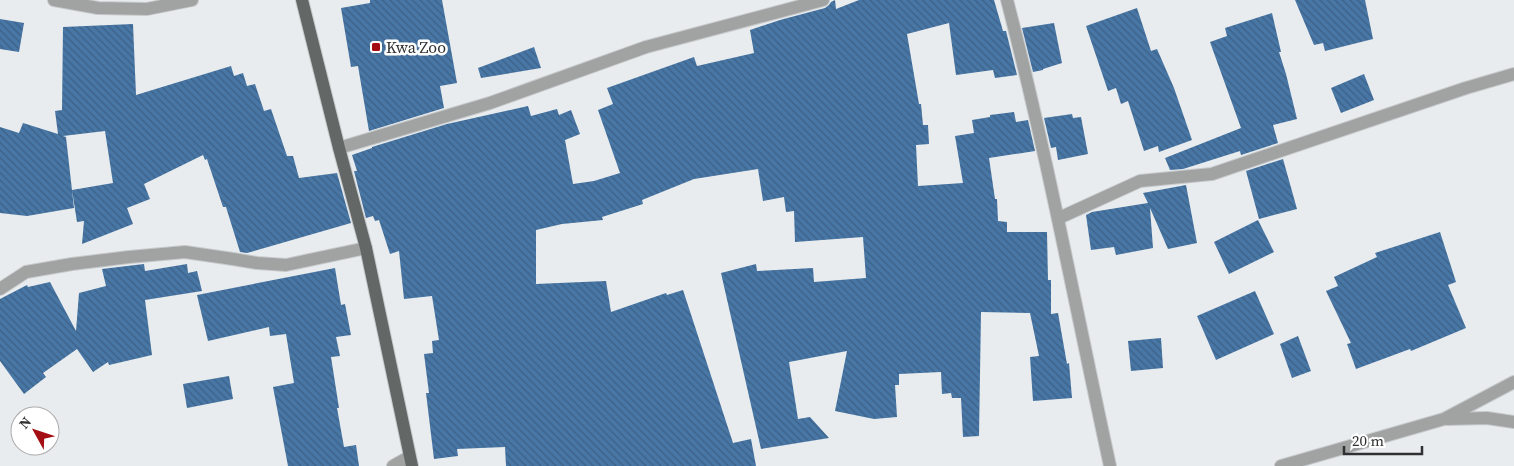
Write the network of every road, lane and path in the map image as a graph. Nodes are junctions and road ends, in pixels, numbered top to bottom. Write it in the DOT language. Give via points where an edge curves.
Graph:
graph roads {
  1 [pos="54,0"];
  2 [pos="192,0"];
  3 [pos="302,0"];
  4 [pos="823,0"];
  5 [pos="1007,0"];
  6 [pos="1514,74"];
  7 [pos="338,148"];
  8 [pos="1059,218"];
  9 [pos="366,248"];
  10 [pos="0,288"];
  11 [pos="1514,382"];
  12 [pos="1444,419"];
  13 [pos="1514,422"];
  14 [pos="410,461"];
  15 [pos="393,466"];
  16 [pos="1110,466"];
  17 [pos="1281,466"];
  1 -- 2 [label="street" via="98,8 147,8"];
  3 -- 7 [label="main road"];
  4 -- 7 [label="street" via="646,47 490,103"];
  5 -- 8 [label="street"];
  6 -- 8 [label="street" via="1212,174 1140,181"];
  7 -- 9 [label="main road"];
  8 -- 16 [label="street"];
  9 -- 10 [label="street" via="286,265 257,264 186,252 129,257 26,272"];
  9 -- 14 [label="main road"];
  11 -- 12 [label="street"];
  12 -- 13 [label="street" via="1487,418"];
  12 -- 17 [label="street"];
  14 -- 15 [label="street"];
}
